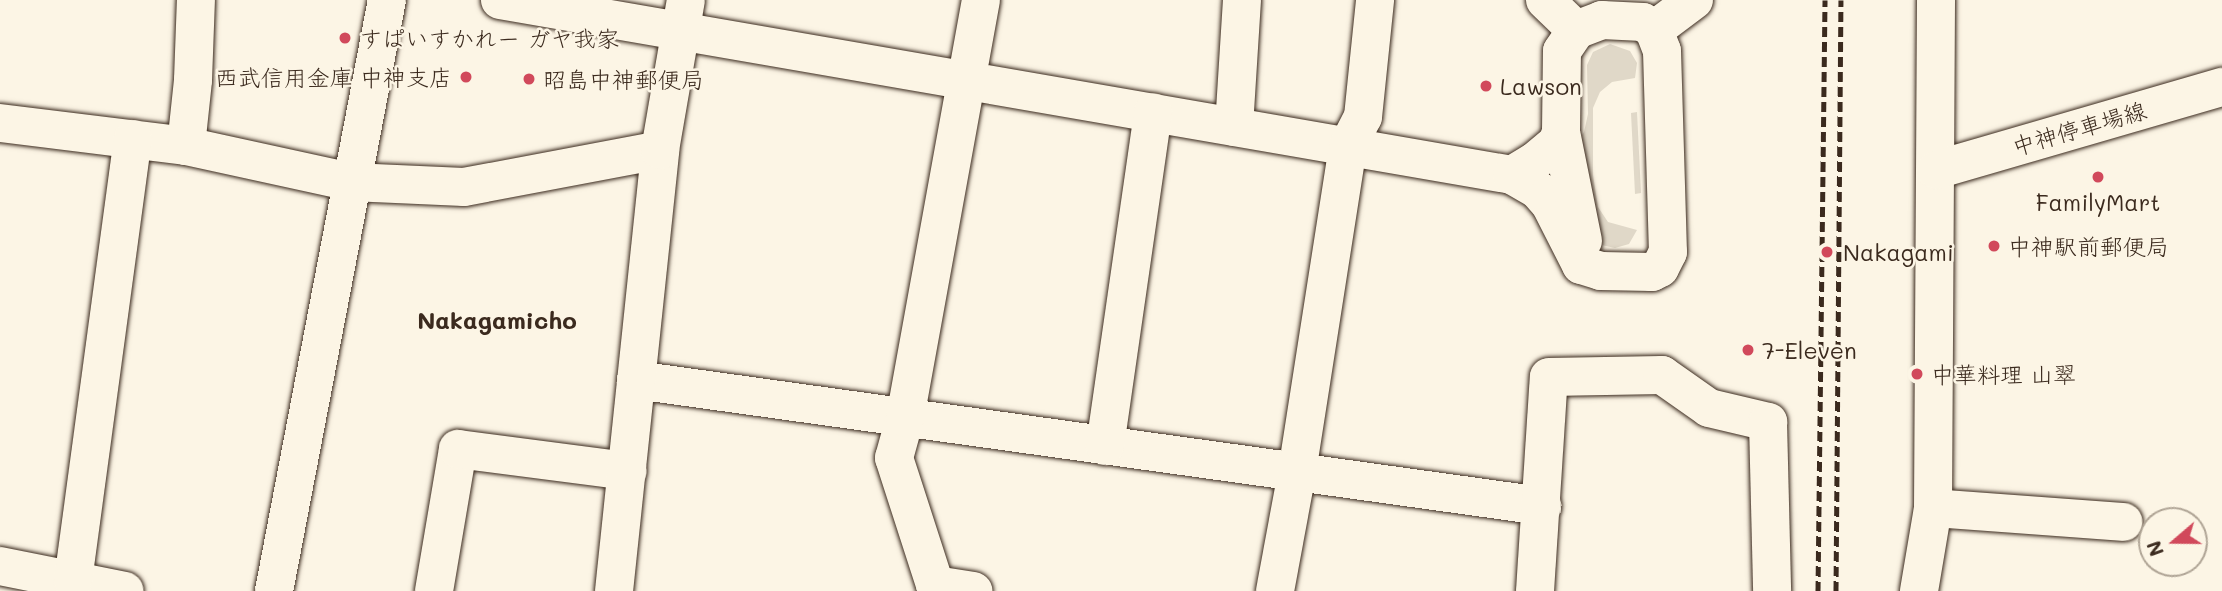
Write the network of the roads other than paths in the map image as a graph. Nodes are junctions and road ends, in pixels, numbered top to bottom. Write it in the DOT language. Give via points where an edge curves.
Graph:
graph roads {
  1 [pos="196,0"];
  2 [pos="387,0"];
  3 [pos="500,0"];
  4 [pos="981,0"];
  5 [pos="1242,0"];
  6 [pos="1375,0"];
  7 [pos="1545,0"];
  8 [pos="1693,0"];
  9 [pos="1936,0"];
  10 [pos="682,15"];
  11 [pos="1576,30"];
  12 [pos="1654,30"];
  13 [pos="965,80"];
  14 [pos="2222,87"];
  15 [pos="1153,112"];
  16 [pos="0,122"];
  17 [pos="1234,127"];
  18 [pos="1561,132"];
  19 [pos="134,139"];
  20 [pos="186,146"];
  21 [pos="1348,146"];
  22 [pos="660,150"];
  23 [pos="1936,170"];
  24 [pos="1512,174"];
  25 [pos="351,182"];
  26 [pos="1601,271"];
  27 [pos="636,380"];
  28 [pos="905,418"];
  29 [pos="1105,446"];
  30 [pos="628,471"];
  31 [pos="1297,472"];
  32 [pos="1542,506"];
  33 [pos="1933,508"];
  34 [pos="2123,522"];
  35 [pos="0,566"];
  36 [pos="53,582"];
  37 [pos="936,588"];
  38 [pos="125,591"];
  39 [pos="274,591"];
  40 [pos="434,591"];
  41 [pos="614,591"];
  42 [pos="974,591"];
  43 [pos="1275,591"];
  44 [pos="1535,591"];
  45 [pos="1772,591"];
  46 [pos="1919,591"];
  1 -- 20 [label="street"];
  2 -- 25 [label="street"];
  3 -- 10 [label="street"];
  4 -- 13 [label="street"];
  5 -- 17 [label="street"];
  6 -- 21 [label="street" via="1363,117"];
  7 -- 11 [label="street"];
  8 -- 12 [label="street"];
  9 -- 23 [label="street"];
  10 -- 13 [label="street"];
  10 -- 22 [label="street"];
  11 -- 12 [label="street" via="1602,20 1643,22"];
  11 -- 18 [label="street" via="1562,51"];
  12 -- 26 [label="street" via="1662,51 1666,261 1651,272"];
  13 -- 15 [label="street"];
  13 -- 28 [label="street"];
  14 -- 23 [label="street, 中神停車場線"];
  15 -- 17 [label="street"];
  15 -- 29 [label="street"];
  16 -- 19 [label="street"];
  17 -- 21 [label="street"];
  18 -- 24 [label="street" via="1547,152"];
  18 -- 26 [label="street" via="1584,249 1588,260"];
  19 -- 20 [label="street"];
  19 -- 36 [label="street"];
  20 -- 25 [label="street"];
  21 -- 24 [label="street"];
  21 -- 31 [label="street"];
  22 -- 25 [label="street" via="464,187"];
  22 -- 27 [label="street"];
  23 -- 33 [label="street"];
  24 -- 26 [label="street" via="1538,190 1550,204 1581,265"];
  25 -- 39 [label="street"];
  27 -- 28 [label="street"];
  27 -- 30 [label="street"];
  28 -- 29 [label="street"];
  28 -- 37 [label="street" via="894,458"];
  29 -- 31 [label="street"];
  30 -- 40 [label="street" via="458,449"];
  30 -- 41 [label="street"];
  31 -- 32 [label="street"];
  31 -- 43 [label="street"];
  32 -- 44 [label="street"];
  32 -- 45 [label="street" via="1549,377 1662,376 1709,408 1768,422"];
  33 -- 34 [label="street"];
  33 -- 46 [label="street"];
  35 -- 36 [label="street"];
  36 -- 38 [label="street"];
  37 -- 42 [label="street"];
}
